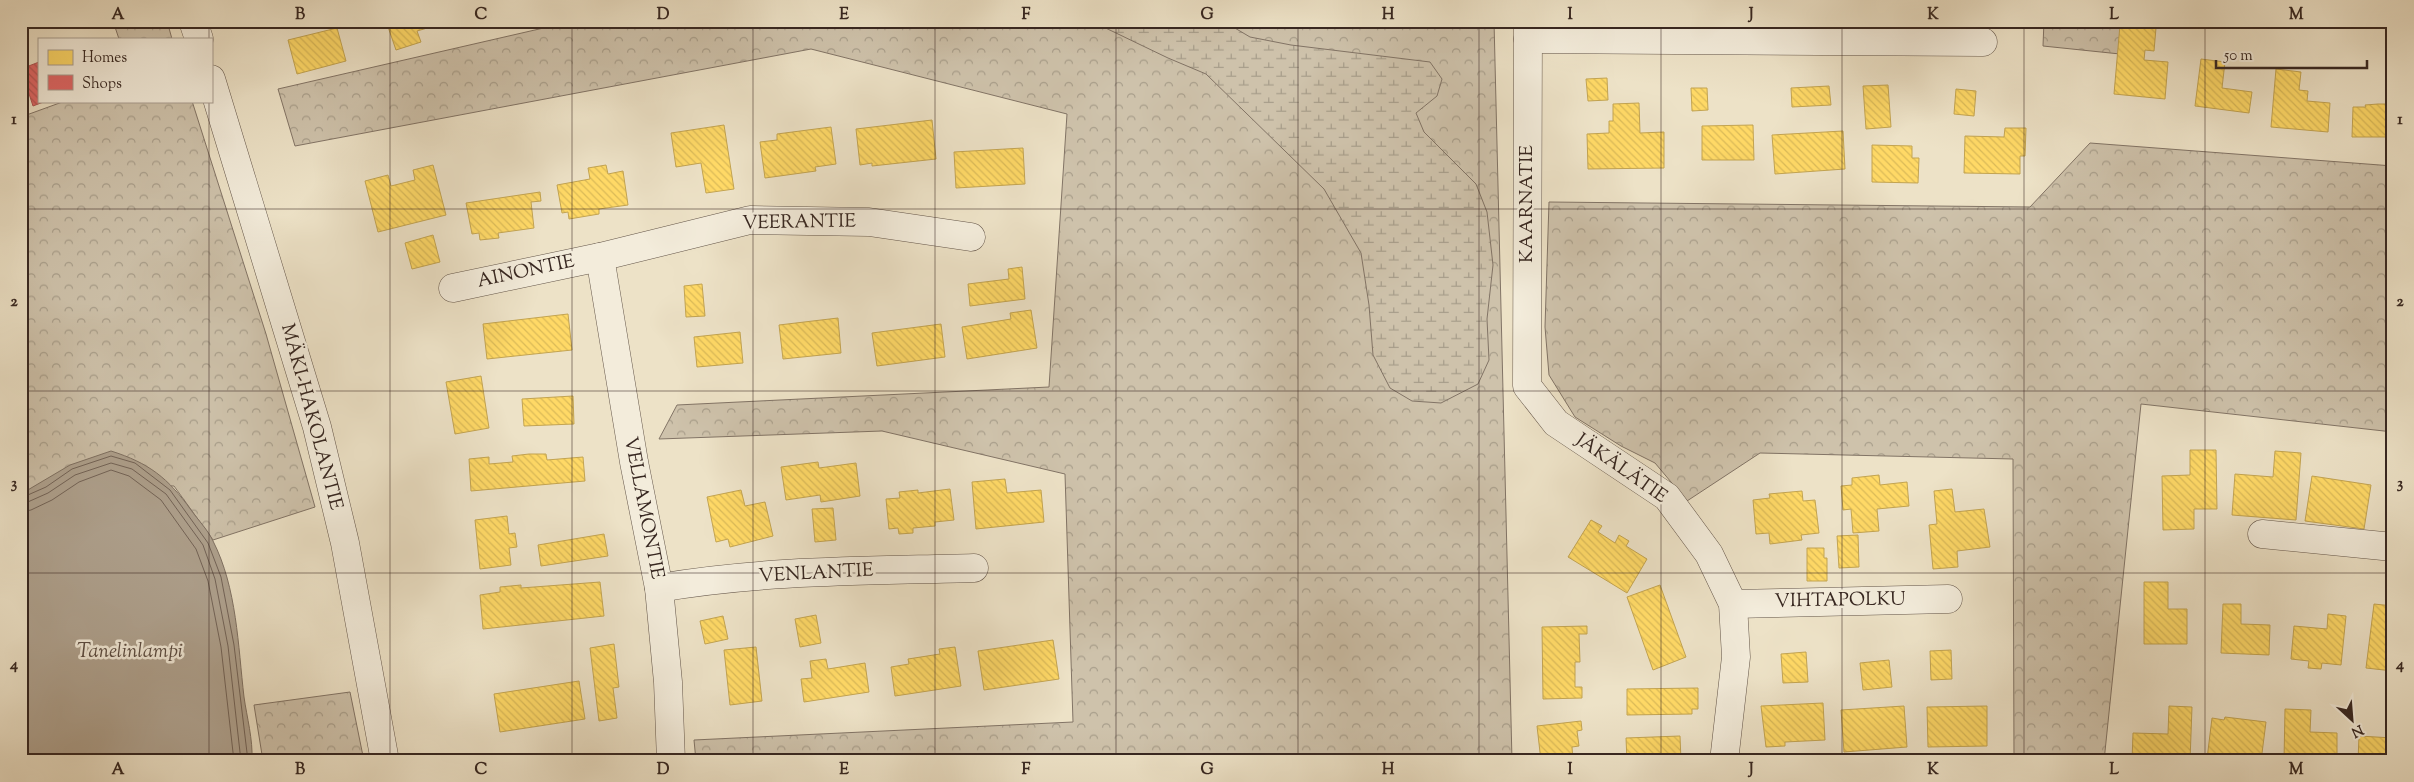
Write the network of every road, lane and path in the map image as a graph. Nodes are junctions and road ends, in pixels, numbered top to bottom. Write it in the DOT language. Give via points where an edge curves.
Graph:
graph roads {
  1 [pos="194,21"];
  2 [pos="1528,30"];
  3 [pos="199,38"];
  4 [pos="1983,42"];
  5 [pos="212,82"];
  6 [pos="971,237"];
  7 [pos="600,257"];
  8 [pos="453,288"];
  9 [pos="1527,386"];
  10 [pos="2262,534"];
  11 [pos="2393,547"];
  12 [pos="974,568"];
  13 [pos="659,588"];
  14 [pos="1948,599"];
  15 [pos="1733,604"];
  16 [pos="385,761"];
  17 [pos="672,761"];
  18 [pos="1724,761"];
  1 -- 3 [label="street"];
  2 -- 4 [label="street"];
  2 -- 9 [label="street, KAARNATIE"];
  5 -- 16 [label="street, MÄKI-HAKOLANTIE" via="316,427 345,544"];
  6 -- 7 [label="street, VEERANTIE" via="869,222 750,220"];
  7 -- 8 [label="street, AINONTIE"];
  7 -- 13 [label="street, VELLAMONTIE" via="634,462"];
  9 -- 15 [label="street, JÄKÄLÄTIE" via="1556,424 1667,497 1709,554"];
  10 -- 11 [label="street"];
  12 -- 13 [label="street, VENLANTIE" via="702,580"];
  13 -- 17 [label="street, VELLAMONTIE"];
  14 -- 15 [label="street, VIHTAPOLKU"];
  15 -- 18 [label="street, JÄKÄLÄTIE" via="1736,658"];
}
